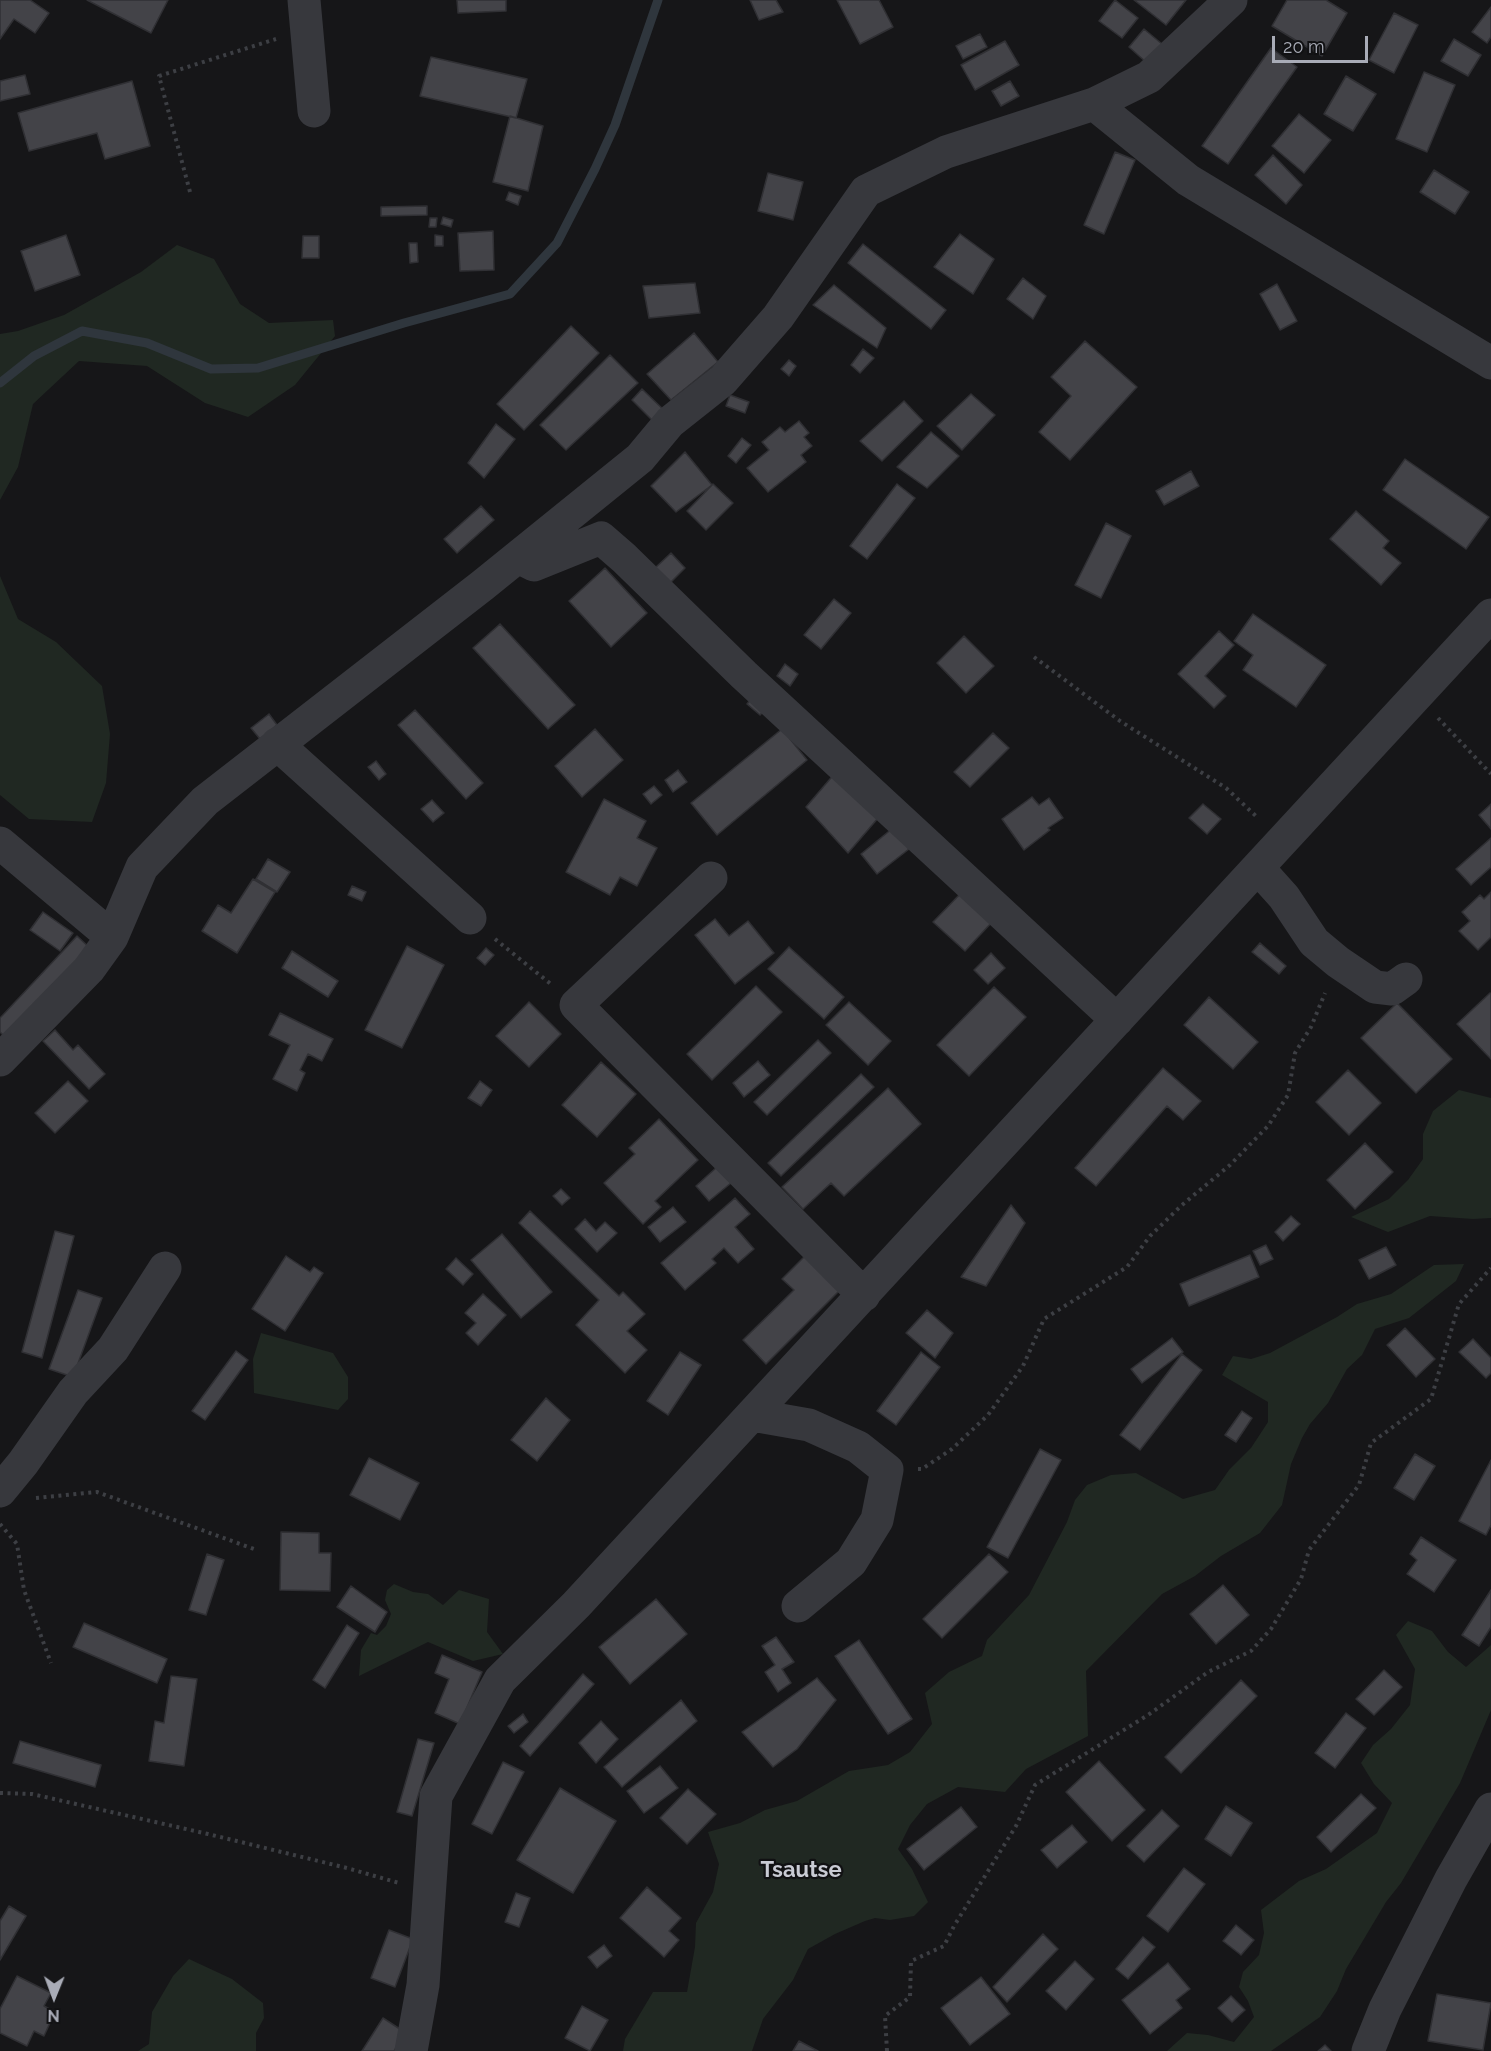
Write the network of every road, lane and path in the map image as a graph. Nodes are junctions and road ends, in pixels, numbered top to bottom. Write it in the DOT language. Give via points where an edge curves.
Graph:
graph roads {
  1 [pos="1231,0"];
  2 [pos="304,14"];
  3 [pos="1094,104"];
  4 [pos="314,111"];
  5 [pos="190,192"];
  6 [pos="1491,363"];
  7 [pos="518,556"];
  8 [pos="1491,615"];
  9 [pos="1034,657"];
  10 [pos="1418,695"];
  11 [pos="277,744"];
  12 [pos="1491,774"];
  13 [pos="1283,840"];
  14 [pos="0,843"];
  15 [pos="1258,868"];
  16 [pos="711,879"];
  17 [pos="470,918"];
  18 [pos="112,937"];
  19 [pos="1338,962"];
  20 [pos="1406,979"];
  21 [pos="576,1005"];
  22 [pos="1117,1020"];
  23 [pos="0,1060"];
  24 [pos="165,1268"];
  25 [pos="1491,1268"];
  26 [pos="864,1295"];
  27 [pos="752,1415"];
  28 [pos="887,1470"];
  29 [pos="14,1494"];
  30 [pos="0,1523"];
  31 [pos="254,1549"];
  32 [pos="798,1606"];
  33 [pos="51,1664"];
  34 [pos="0,1792"];
  35 [pos="1491,1809"];
  36 [pos="428,1892"];
  37 [pos="411,2051"];
  38 [pos="888,2051"];
  39 [pos="1368,2051"];
  1 -- 3 [label="street" via="1149,77"];
  2 -- 4 [label="street"];
  2 -- 5 [label="path" via="159,76"];
  3 -- 6 [label="street" via="1188,180"];
  3 -- 7 [label="street" via="946,152 866,190 778,317 723,380 670,422 640,458"];
  7 -- 11 [label="street"];
  7 -- 22 [label="street" via="534,565 601,538"];
  8 -- 10 [label="street"];
  9 -- 13 [label="path" via="1120,721 1226,788"];
  10 -- 12 [label="path"];
  10 -- 13 [label="street"];
  11 -- 17 [label="street"];
  11 -- 18 [label="street" via="205,801 142,867"];
  13 -- 15 [label="street"];
  14 -- 18 [label="street"];
  15 -- 19 [label="street" via="1284,897 1314,942"];
  15 -- 22 [label="street"];
  16 -- 21 [label="street"];
  17 -- 21 [label="path"];
  18 -- 23 [label="street" via="88,969"];
  19 -- 20 [label="street" via="1375,987 1392,989"];
  19 -- 28 [label="path" via="1311,1027 1295,1053 1288,1095 1268,1126 1150,1236 1127,1267 1044,1319 1023,1366 988,1415 952,1449 922,1469"];
  21 -- 26 [label="street"];
  22 -- 26 [label="street"];
  24 -- 29 [label="street" via="113,1349 73,1392 23,1463"];
  25 -- 38 [label="path" via="1459,1304 1431,1399 1371,1443 1359,1485 1309,1550 1301,1579 1272,1629 1251,1651 1208,1672 1148,1715 1035,1785 1017,1826 944,1946 911,1961 910,1997 885,2016"];
  26 -- 27 [label="street"];
  27 -- 28 [label="street" via="809,1425 858,1447"];
  27 -- 36 [label="street" via="576,1605 500,1680 436,1796"];
  28 -- 32 [label="street" via="877,1520 851,1562"];
  29 -- 31 [label="path" via="39,1499 97,1492"];
  30 -- 33 [label="path" via="17,1544 24,1590"];
  34 -- 36 [label="path" via="32,1794 197,1831"];
  35 -- 39 [label="street" via="1430,1919"];
  36 -- 37 [label="street" via="423,1985"];
}
